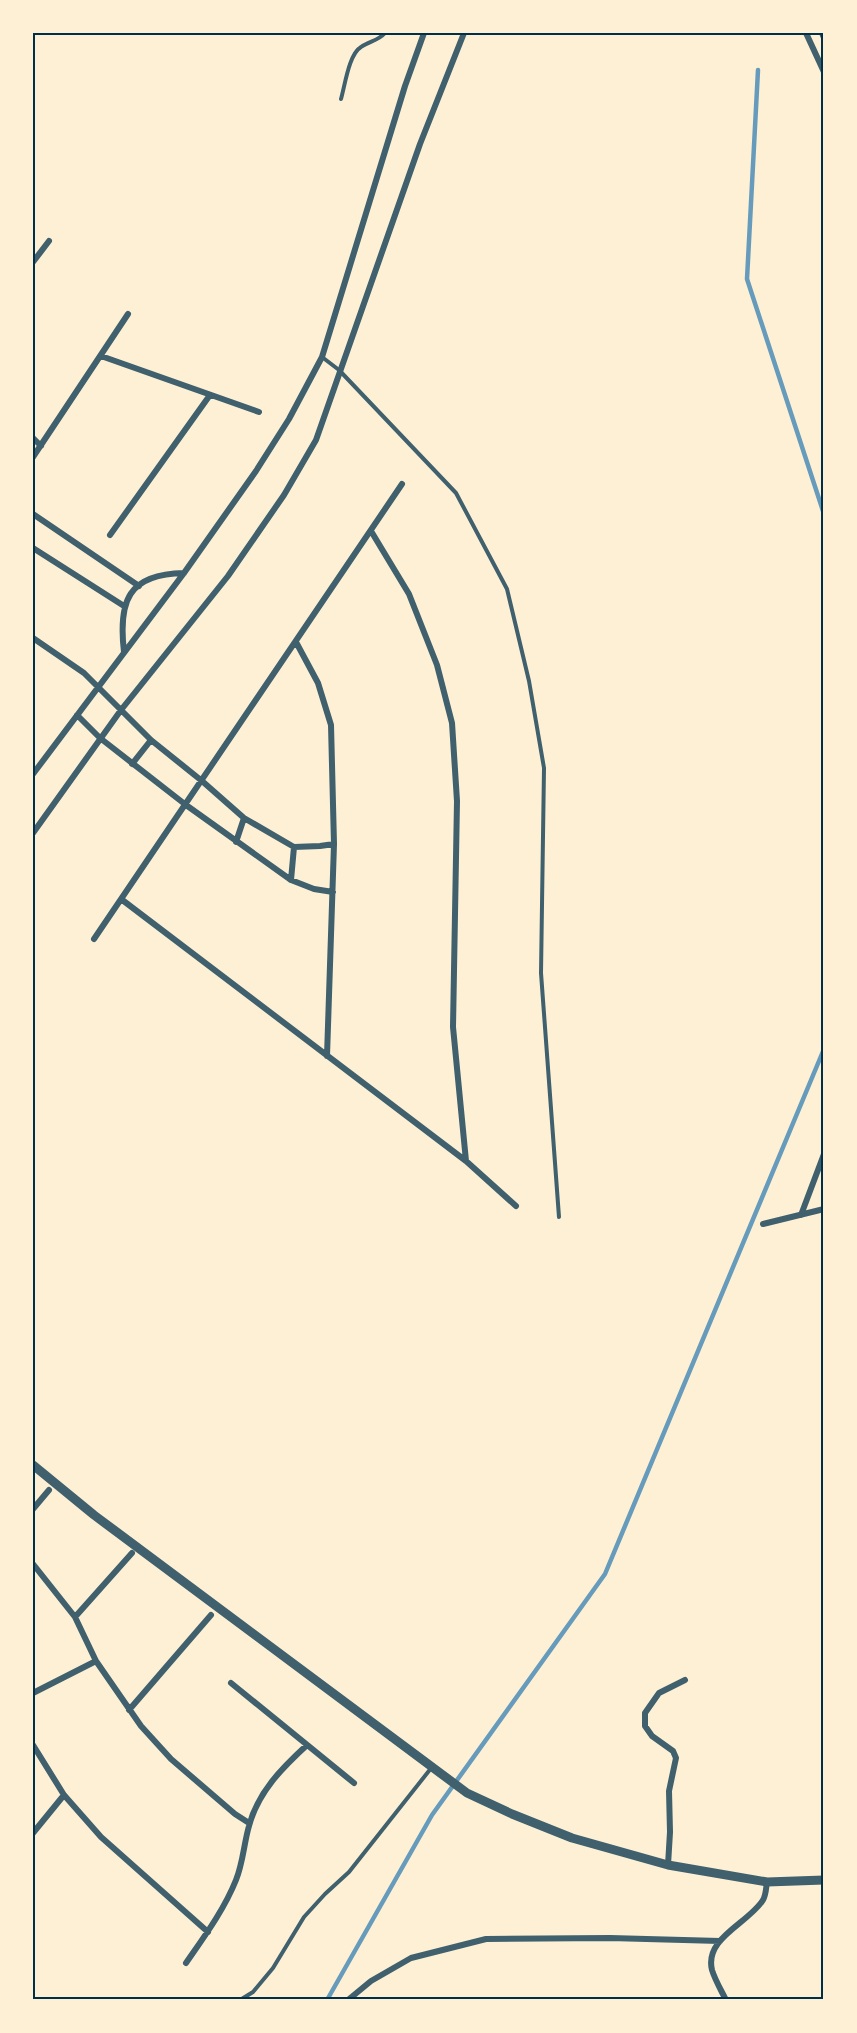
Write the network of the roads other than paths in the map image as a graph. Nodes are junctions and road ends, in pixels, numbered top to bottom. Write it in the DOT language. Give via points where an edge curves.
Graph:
graph roads {
  1 [pos="385,33"];
  2 [pos="424,33"];
  3 [pos="464,33"];
  4 [pos="806,33"];
  5 [pos="822,33"];
  6 [pos="824,38"];
  7 [pos="824,72"];
  8 [pos="341,99"];
  9 [pos="49,242"];
  10 [pos="33,262"];
  11 [pos="128,314"];
  12 [pos="101,356"];
  13 [pos="321,357"];
  14 [pos="339,370"];
  15 [pos="210,395"];
  16 [pos="259,412"];
  17 [pos="33,438"];
  18 [pos="40,446"];
  19 [pos="33,457"];
  20 [pos="402,484"];
  21 [pos="33,514"];
  22 [pos="371,531"];
  23 [pos="110,535"];
  24 [pos="33,548"];
  25 [pos="184,573"];
  26 [pos="139,586"];
  27 [pos="124,606"];
  28 [pos="33,638"];
  29 [pos="296,642"];
  30 [pos="124,652"];
  31 [pos="98,688"];
  32 [pos="121,710"];
  33 [pos="76,716"];
  34 [pos="100,738"];
  35 [pos="151,740"];
  36 [pos="132,764"];
  37 [pos="33,774"];
  38 [pos="202,781"];
  39 [pos="186,806"];
  40 [pos="244,818"];
  41 [pos="33,833"];
  42 [pos="236,842"];
  43 [pos="334,844"];
  44 [pos="294,847"];
  45 [pos="291,880"];
  46 [pos="333,892"];
  47 [pos="121,898"];
  48 [pos="94,939"];
  49 [pos="327,1056"];
  50 [pos="824,1154"];
  51 [pos="466,1161"];
  52 [pos="516,1206"];
  53 [pos="824,1209"];
  54 [pos="801,1215"];
  55 [pos="559,1217"];
  56 [pos="763,1224"];
  57 [pos="33,1465"];
  58 [pos="49,1490"];
  59 [pos="33,1509"];
  60 [pos="132,1553"];
  61 [pos="33,1564"];
  62 [pos="211,1615"];
  63 [pos="75,1617"];
  64 [pos="96,1661"];
  65 [pos="685,1680"];
  66 [pos="231,1683"];
  67 [pos="33,1693"];
  68 [pos="129,1710"];
  69 [pos="307,1744"];
  70 [pos="33,1745"];
  71 [pos="433,1766"];
  72 [pos="354,1783"];
  73 [pos="64,1795"];
  74 [pos="249,1824"];
  75 [pos="33,1833"];
  76 [pos="668,1865"];
  77 [pos="824,1881"];
  78 [pos="767,1882"];
  79 [pos="208,1932"];
  80 [pos="720,1941"];
  81 [pos="186,1963"];
  82 [pos="240,2000"];
  83 [pos="348,2000"];
  84 [pos="726,2000"];
  1 -- 8 [label="lane" via="354,51"];
  2 -- 13 [label="street"];
  3 -- 14 [label="street"];
  4 -- 7 [label="street"];
  5 -- 6 [label="street"];
  9 -- 10 [label="street"];
  11 -- 12 [label="street"];
  12 -- 15 [label="street"];
  12 -- 18 [label="street"];
  13 -- 14 [label="lane"];
  13 -- 25 [label="street" via="289,419"];
  14 -- 32 [label="street" via="316,440 284,495 228,576"];
  14 -- 55 [label="lane" via="456,493 507,589 544,768 541,973"];
  15 -- 16 [label="street"];
  15 -- 23 [label="street"];
  17 -- 18 [label="street"];
  18 -- 19 [label="street"];
  20 -- 22 [label="street"];
  21 -- 26 [label="street"];
  22 -- 29 [label="street"];
  22 -- 51 [label="street" via="409,594 437,665 452,723 457,801 453,1028"];
  24 -- 27 [label="street"];
  25 -- 26 [label="street" via="155,576"];
  25 -- 30 [label="street"];
  26 -- 27 [label="street"];
  27 -- 30 [label="street"];
  28 -- 31 [label="street" via="84,673"];
  29 -- 38 [label="street"];
  29 -- 43 [label="street" via="318,682 331,725"];
  30 -- 31 [label="street"];
  31 -- 32 [label="street"];
  31 -- 33 [label="street"];
  32 -- 34 [label="street"];
  32 -- 35 [label="street"];
  33 -- 34 [label="street"];
  33 -- 37 [label="street"];
  34 -- 36 [label="street"];
  34 -- 41 [label="street"];
  35 -- 36 [label="street"];
  35 -- 38 [label="street"];
  36 -- 39 [label="street"];
  38 -- 39 [label="street"];
  38 -- 40 [label="street"];
  39 -- 42 [label="street"];
  39 -- 47 [label="street"];
  40 -- 42 [label="street"];
  40 -- 44 [label="street"];
  42 -- 45 [label="street"];
  43 -- 44 [label="street"];
  43 -- 46 [label="street"];
  44 -- 45 [label="street"];
  45 -- 46 [label="street"];
  46 -- 49 [label="street"];
  47 -- 48 [label="street"];
  47 -- 49 [label="street"];
  49 -- 51 [label="street"];
  50 -- 54 [label="street"];
  51 -- 52 [label="street"];
  53 -- 54 [label="street"];
  54 -- 56 [label="street"];
  57 -- 71 [label="street" via="94,1515"];
  58 -- 59 [label="street"];
  60 -- 63 [label="street"];
  61 -- 63 [label="street"];
  62 -- 68 [label="street"];
  63 -- 64 [label="street"];
  64 -- 67 [label="street"];
  64 -- 68 [label="street"];
  65 -- 76 [label="street" via="659,1693 645,1713 645,1726 651,1736 673,1751 676,1758 669,1791"];
  66 -- 69 [label="street"];
  68 -- 74 [label="street" via="171,1759"];
  69 -- 72 [label="street"];
  69 -- 74 [label="street" via="276,1775"];
  70 -- 73 [label="street"];
  71 -- 76 [label="street" via="467,1793 512,1814 572,1838"];
  71 -- 82 [label="lane" via="349,1872 304,1917 273,1968 253,1992"];
  73 -- 75 [label="street"];
  73 -- 79 [label="street" via="101,1837"];
  74 -- 79 [label="street" via="236,1879"];
  76 -- 78 [label="street"];
  77 -- 78 [label="street"];
  78 -- 80 [label="street" via="764,1898 755,1911"];
  79 -- 81 [label="street"];
  80 -- 83 [label="street" via="486,1938 411,1958 371,1981"];
  80 -- 84 [label="street" via="712,1954 711,1968"];
}
